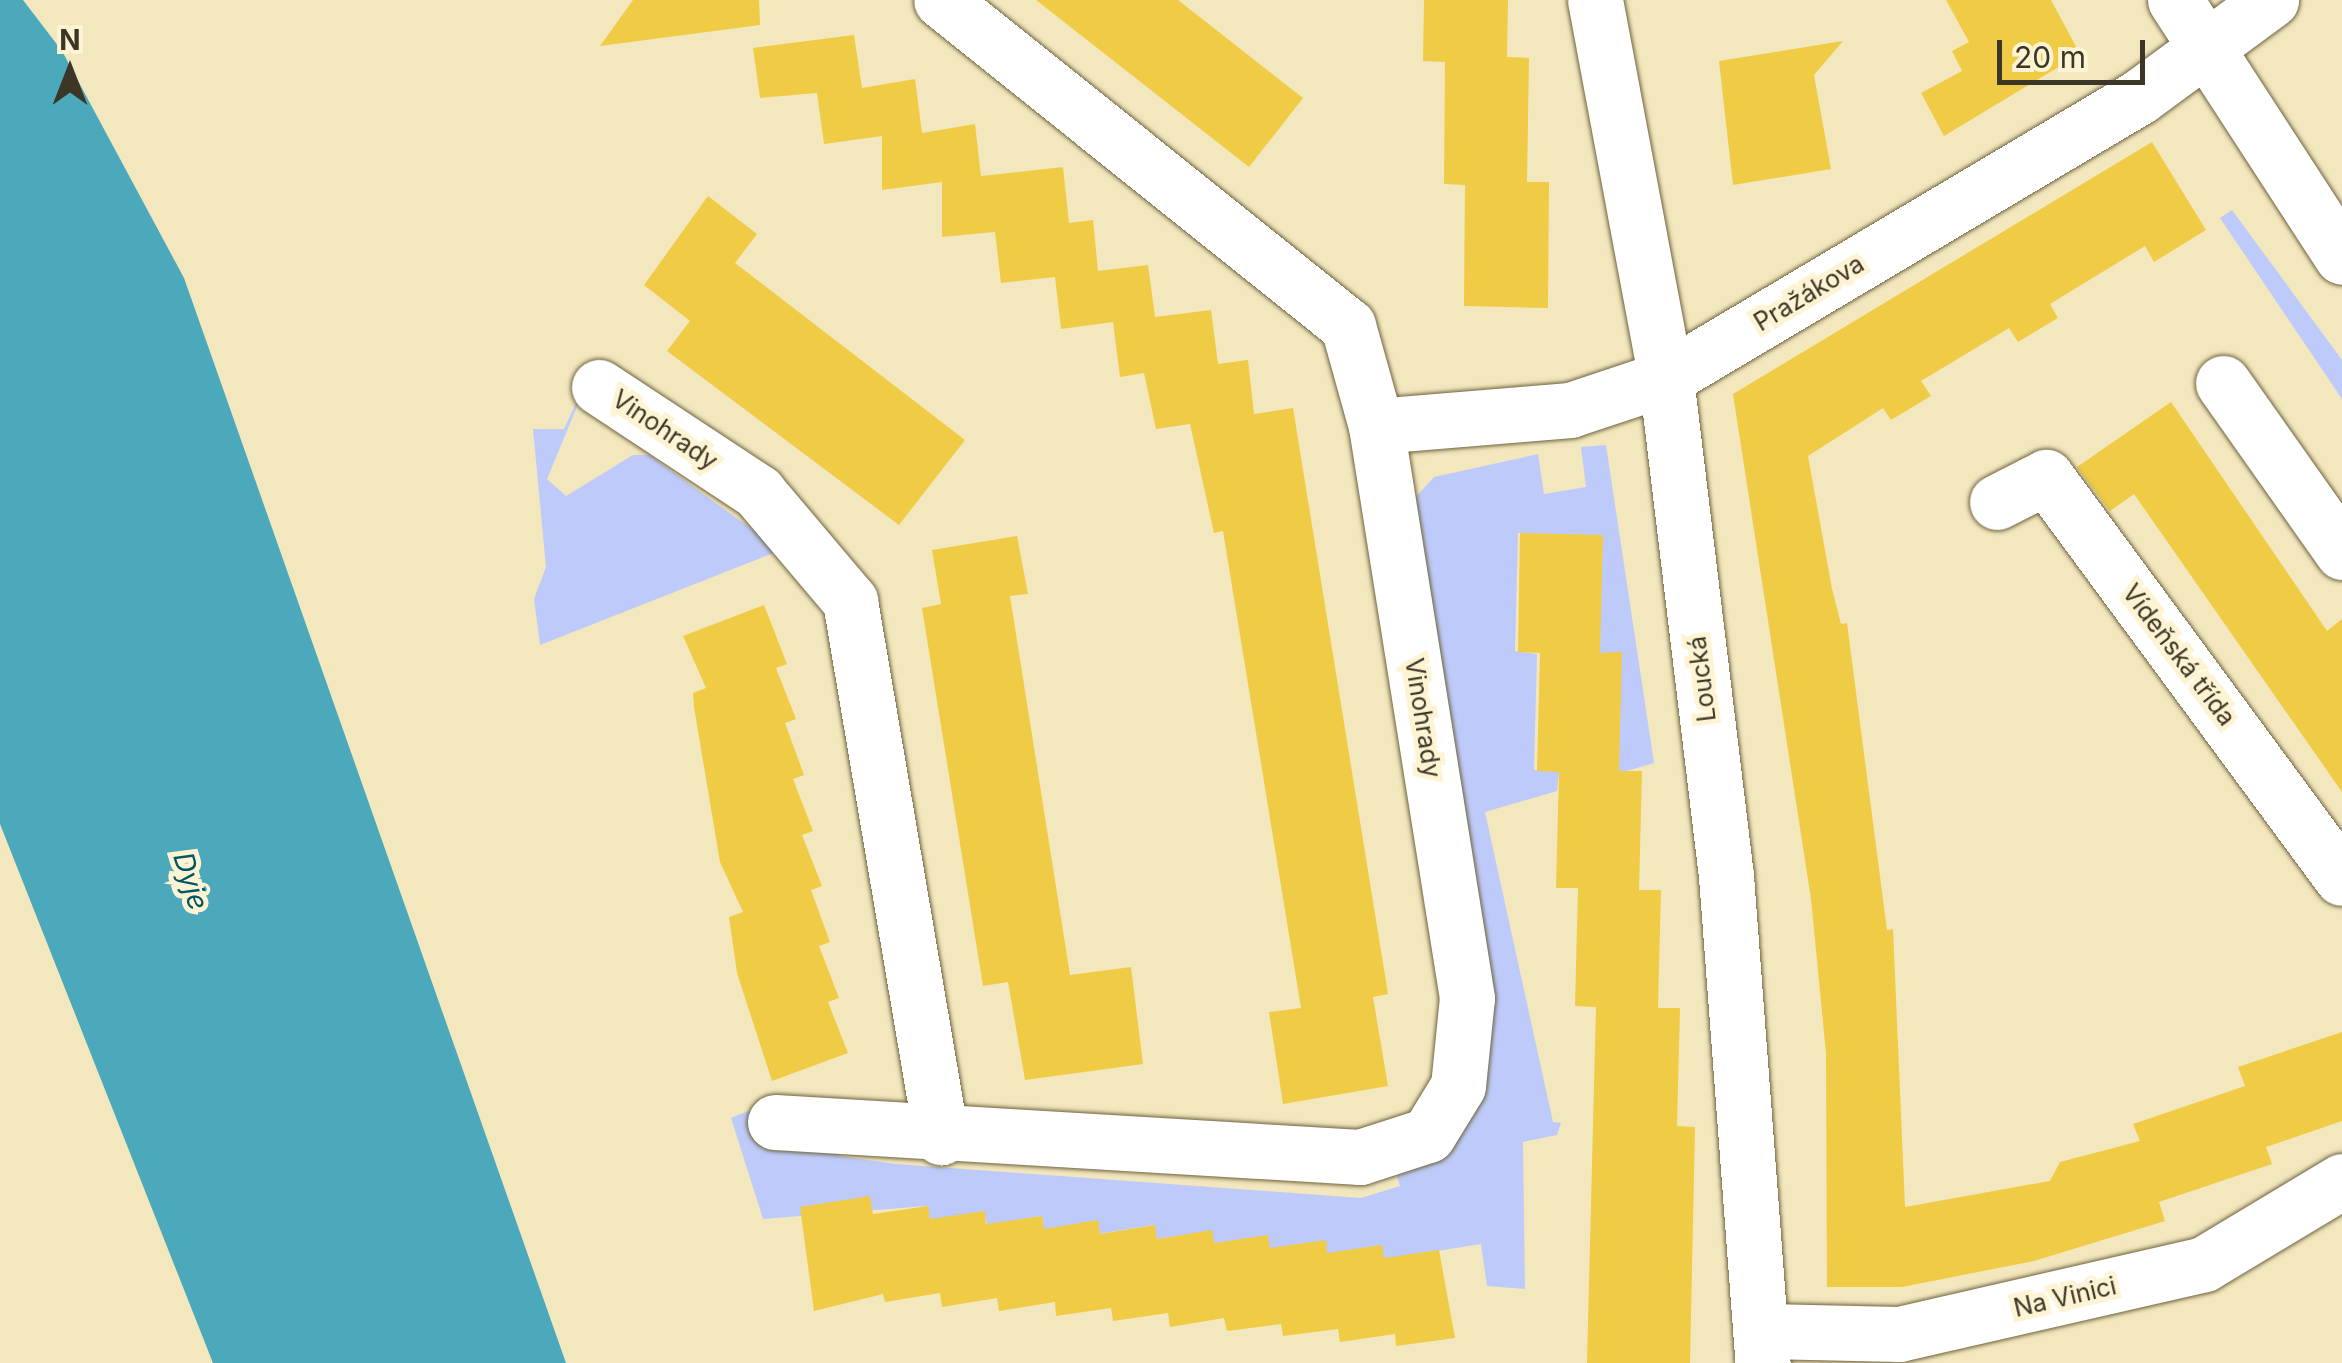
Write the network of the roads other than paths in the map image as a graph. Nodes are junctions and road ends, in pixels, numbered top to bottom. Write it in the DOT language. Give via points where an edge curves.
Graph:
graph roads {
  1 [pos="941,0"];
  2 [pos="1594,0"];
  3 [pos="2175,0"];
  4 [pos="2271,0"];
  5 [pos="2202,52"];
  6 [pos="2342,257"];
  7 [pos="1666,378"];
  8 [pos="2223,383"];
  9 [pos="599,386"];
  10 [pos="1376,426"];
  11 [pos="1997,502"];
  12 [pos="2342,552"];
  13 [pos="2342,878"];
  14 [pos="775,1122"];
  15 [pos="941,1137"];
  16 [pos="2342,1181"];
  17 [pos="1764,1347"];
  1 -- 10 [label="street, Vinohrady" via="1348,326"];
  2 -- 7 [label="street, Loucká"];
  3 -- 5 [label="street"];
  4 -- 5 [label="street, Pražákova"];
  5 -- 6 [label="street"];
  5 -- 7 [label="street, Pražákova"];
  7 -- 10 [label="street, Pražákova" via="1570,410"];
  7 -- 17 [label="street, Loucká" via="1726,876"];
  8 -- 12 [label="street"];
  9 -- 15 [label="street, Vinohrady" via="758,492 850,601"];
  10 -- 15 [label="street, Vinohrady" via="1467,998 1458,1086 1428,1135 1360,1158"];
  11 -- 13 [label="street, Vídeňská třída" via="2046,478"];
  14 -- 15 [label="street, Vinohrady"];
  16 -- 17 [label="street, Na Vinici" via="2204,1264 1899,1334"];
}
